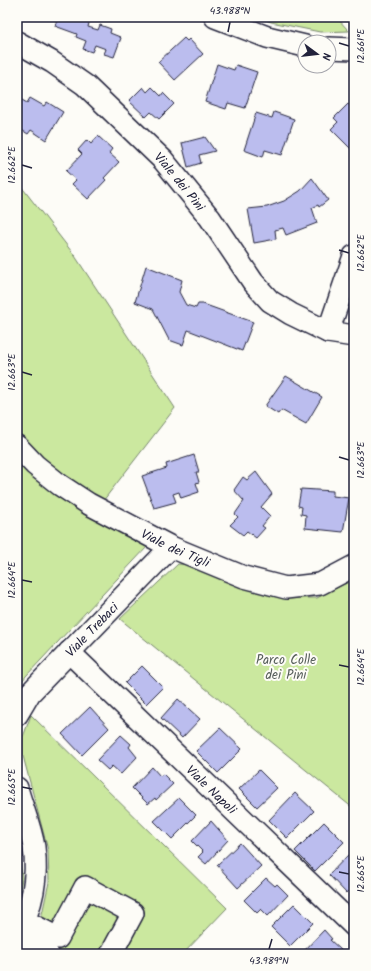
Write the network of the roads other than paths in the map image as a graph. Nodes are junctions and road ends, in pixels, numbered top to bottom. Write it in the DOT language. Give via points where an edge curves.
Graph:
graph roads {
  1 [pos="215,17"];
  2 [pos="17,42"];
  3 [pos="297,44"];
  4 [pos="337,48"];
  5 [pos="354,49"];
  6 [pos="354,256"];
  7 [pos="328,332"];
  8 [pos="354,336"];
  9 [pos="17,446"];
  10 [pos="171,547"];
  11 [pos="354,566"];
  12 [pos="70,652"];
  13 [pos="17,715"];
  14 [pos="17,788"];
  15 [pos="354,926"];
  16 [pos="19,930"];
  17 [pos="48,954"];
  18 [pos="111,954"];
  1 -- 3 [label="street" via="267,37"];
  2 -- 7 [label="street, Viale dei Pini" via="52,62 84,85 163,160 210,218 253,282 270,301"];
  4 -- 5 [label="street"];
  6 -- 7 [label="street"];
  7 -- 8 [label="street, Viale dei Pini"];
  9 -- 10 [label="street, Viale dei Tigli" via="60,485 89,504"];
  10 -- 11 [label="street, Viale dei Tigli" via="244,577 286,588 320,584"];
  10 -- 12 [label="street, Viale Trebaci"];
  12 -- 13 [label="street, Viale Trebaci" via="30,693"];
  12 -- 15 [label="street, Viale Napoli"];
  14 -- 16 [label="street" via="34,846 36,872 31,900"];
  16 -- 17 [label="street"];
  16 -- 18 [label="street" via="58,938 85,887 133,913"];
}
